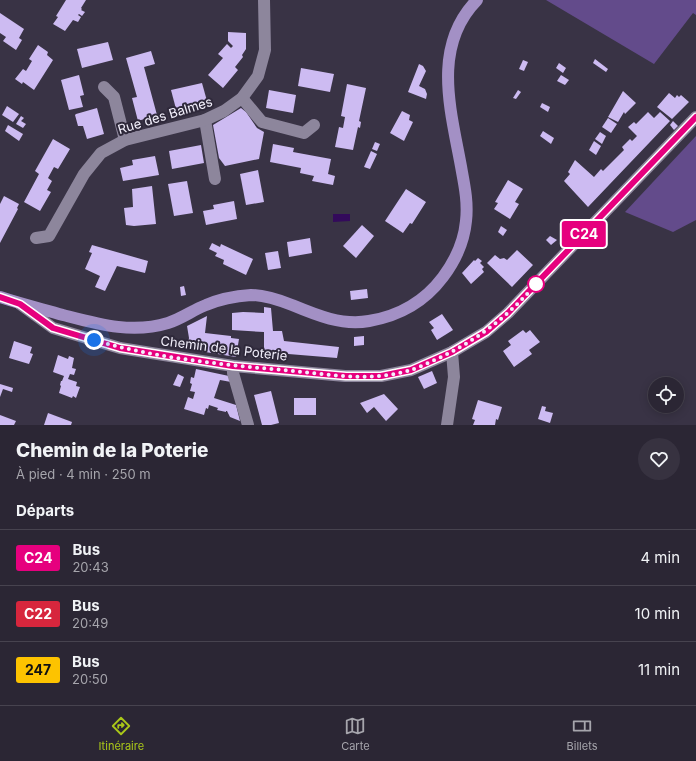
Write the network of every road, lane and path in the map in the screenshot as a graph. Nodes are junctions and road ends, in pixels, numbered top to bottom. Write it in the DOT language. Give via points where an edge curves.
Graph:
graph roads {
  1 [pos="264,0"];
  2 [pos="477,0"];
  3 [pos="104,87"];
  4 [pos="242,98"];
  5 [pos="696,117"];
  6 [pos="205,120"];
  7 [pos="314,125"];
  8 [pos="125,140"];
  9 [pos="215,179"];
  10 [pos="36,238"];
  11 [pos="0,297"];
  12 [pos="20,304"];
  13 [pos="452,352"];
  14 [pos="233,366"];
  15 [pos="248,425"];
  16 [pos="447,425"];
  1 -- 4 [label="street, Rue des Balmes" via="265,50 258,76"];
  2 -- 12 [label="main road" via="460,23 447,65 447,86 467,197 462,242 451,266 436,287 414,305 392,316 368,322 344,322 320,317 276,299 253,295 231,297 208,304 170,322 149,328 129,329 106,326"];
  3 -- 8 [label="street" via="114,97"];
  4 -- 6 [label="street, Rue des Balmes"];
  4 -- 7 [label="street" via="262,122 304,133"];
  5 -- 13 [label="street, Chemin de la Poterie" via="508,313 486,332"];
  6 -- 8 [label="street, Rue des Balmes"];
  6 -- 9 [label="street"];
  8 -- 10 [label="street, Rue des Balmes" via="101,153 84,174 49,236"];
  11 -- 12 [label="main road"];
  12 -- 14 [label="street, Chemin de la Poterie" via="53,328 120,348"];
  13 -- 14 [label="street, Chemin de la Poterie" via="411,370 381,376 346,376"];
  13 -- 16 [label="street" via="454,377"];
  14 -- 15 [label="street"];
}
